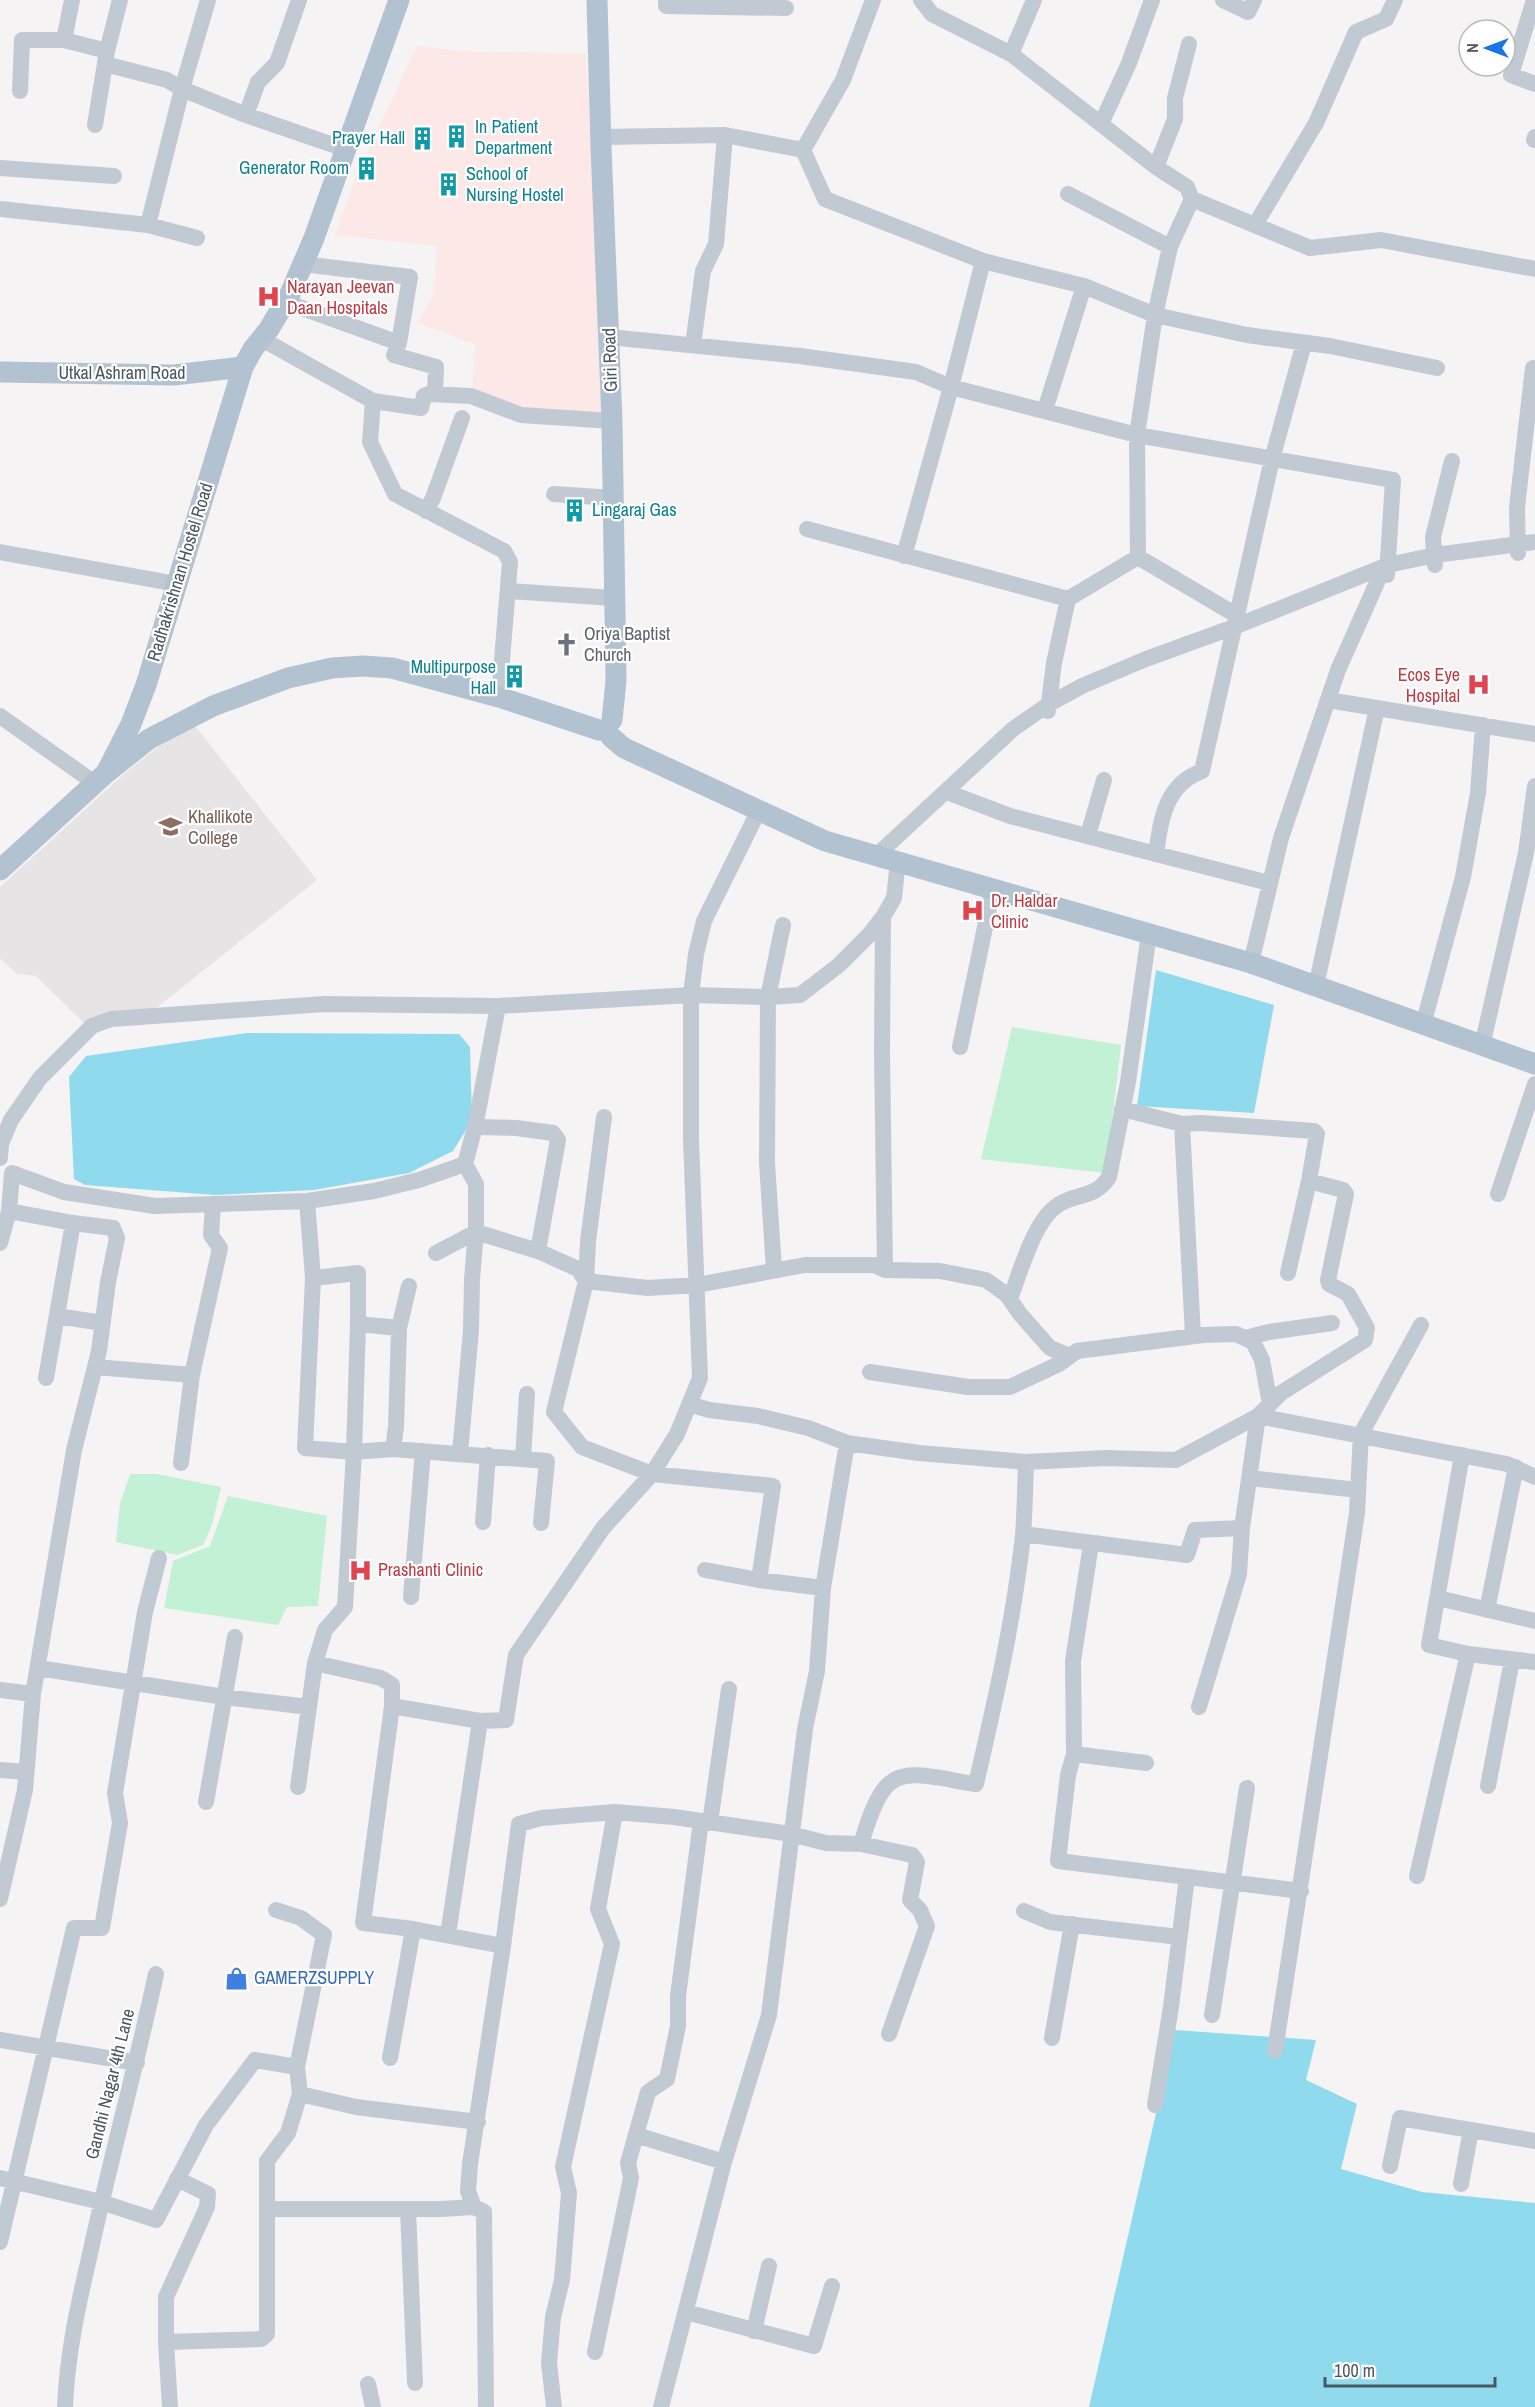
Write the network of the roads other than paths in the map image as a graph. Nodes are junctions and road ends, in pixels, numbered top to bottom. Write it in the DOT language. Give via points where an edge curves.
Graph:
graph roads {
  1 [pos="72,0"];
  2 [pos="120,0"];
  3 [pos="208,0"];
  4 [pos="298,0"];
  5 [pos="399,0"];
  6 [pos="414,0"];
  7 [pos="597,0"];
  8 [pos="666,0"];
  9 [pos="873,0"];
  10 [pos="921,0"];
  11 [pos="1034,0"];
  12 [pos="1152,0"];
  13 [pos="1223,0"];
  14 [pos="1254,0"];
  15 [pos="1395,0"];
  16 [pos="1534,0"];
  17 [pos="935,7"];
  18 [pos="786,8"];
  19 [pos="64,40"];
  20 [pos="1189,44"];
  21 [pos="1011,54"];
  22 [pos="106,58"];
  23 [pos="1535,84"];
  24 [pos="182,89"];
  25 [pos="20,91"];
  26 [pos="246,115"];
  27 [pos="95,124"];
  28 [pos="1101,124"];
  29 [pos="725,135"];
  30 [pos="601,137"];
  31 [pos="345,149"];
  32 [pos="803,150"];
  33 [pos="1156,167"];
  34 [pos="0,168"];
  35 [pos="114,176"];
  36 [pos="1068,194"];
  37 [pos="1192,199"];
  38 [pos="0,208"];
  39 [pos="148,225"];
  40 [pos="1255,225"];
  41 [pos="196,238"];
  42 [pos="1170,247"];
  43 [pos="983,261"];
  44 [pos="311,265"];
  45 [pos="1535,268"];
  46 [pos="1084,286"];
  47 [pos="291,304"];
  48 [pos="1155,315"];
  49 [pos="609,337"];
  50 [pos="399,343"];
  51 [pos="1304,343"];
  52 [pos="260,345"];
  53 [pos="693,345"];
  54 [pos="243,367"];
  55 [pos="1437,368"];
  56 [pos="1533,368"];
  57 [pos="0,372"];
  58 [pos="951,387"];
  59 [pos="435,394"];
  60 [pos="374,401"];
  61 [pos="1045,410"];
  62 [pos="462,418"];
  63 [pos="612,421"];
  64 [pos="1137,435"];
  65 [pos="1272,459"];
  66 [pos="1452,461"];
  67 [pos="554,494"];
  68 [pos="613,498"];
  69 [pos="426,511"];
  70 [pos="807,528"];
  71 [pos="1535,542"];
  72 [pos="1524,550"];
  73 [pos="0,552"];
  74 [pos="904,556"];
  75 [pos="1138,557"];
  76 [pos="1435,560"];
  77 [pos="1385,573"];
  78 [pos="177,584"];
  79 [pos="509,591"];
  80 [pos="615,597"];
  81 [pos="1068,599"];
  82 [pos="1234,626"];
  83 [pos="499,697"];
  84 [pos="1328,700"];
  85 [pos="1048,708"];
  86 [pos="1377,708"];
  87 [pos="0,716"];
  88 [pos="131,724"];
  89 [pos="1483,725"];
  90 [pos="607,729"];
  91 [pos="1535,734"];
  92 [pos="149,739"];
  93 [pos="101,779"];
  94 [pos="1104,780"];
  95 [pos="1535,786"];
  96 [pos="952,794"];
  97 [pos="759,810"];
  98 [pos="1088,835"];
  99 [pos="1156,854"];
  100 [pos="888,858"];
  101 [pos="0,870"];
  102 [pos="1269,883"];
  103 [pos="993,889"];
  104 [pos="883,918"];
  105 [pos="783,925"];
  106 [pos="1149,934"];
  107 [pos="1251,963"];
  108 [pos="1316,987"];
  109 [pos="691,995"];
  110 [pos="768,997"];
  111 [pos="498,1006"];
  112 [pos="1423,1025"];
  113 [pos="1482,1046"];
  114 [pos="960,1047"];
  115 [pos="1535,1064"];
  116 [pos="1535,1084"];
  117 [pos="1122,1109"];
  118 [pos="604,1117"];
  119 [pos="1182,1124"];
  120 [pos="475,1127"];
  121 [pos="465,1164"];
  122 [pos="4,1166"];
  123 [pos="1309,1181"];
  124 [pos="1498,1194"];
  125 [pos="307,1200"];
  126 [pos="213,1204"];
  127 [pos="4,1213"];
  128 [pos="73,1223"];
  129 [pos="476,1232"];
  130 [pos="0,1244"];
  131 [pos="538,1251"];
  132 [pos="436,1253"];
  133 [pos="774,1270"];
  134 [pos="885,1270"];
  135 [pos="1288,1273"];
  136 [pos="313,1278"];
  137 [pos="586,1281"];
  138 [pos="697,1285"];
  139 [pos="409,1286"];
  140 [pos="1010,1299"];
  141 [pos="57,1316"];
  142 [pos="103,1323"];
  143 [pos="1332,1323"];
  144 [pos="358,1324"];
  145 [pos="1420,1325"];
  146 [pos="399,1328"];
  147 [pos="1193,1336"];
  148 [pos="1245,1338"];
  149 [pos="1070,1356"];
  150 [pos="95,1367"];
  151 [pos="870,1372"];
  152 [pos="192,1375"];
  153 [pos="46,1378"];
  154 [pos="527,1394"];
  155 [pos="689,1404"];
  156 [pos="1264,1410"];
  157 [pos="1361,1436"];
  158 [pos="847,1443"];
  159 [pos="393,1449"];
  160 [pos="423,1451"];
  161 [pos="354,1452"];
  162 [pos="460,1453"];
  163 [pos="488,1455"];
  164 [pos="1462,1455"];
  165 [pos="523,1458"];
  166 [pos="1026,1462"];
  167 [pos="181,1463"];
  168 [pos="1516,1467"];
  169 [pos="651,1474"];
  170 [pos="1535,1477"];
  171 [pos="1250,1478"];
  172 [pos="1358,1490"];
  173 [pos="483,1522"];
  174 [pos="541,1523"];
  175 [pos="1242,1528"];
  176 [pos="1023,1534"];
  177 [pos="1091,1544"];
  178 [pos="159,1558"];
  179 [pos="705,1570"];
  180 [pos="759,1580"];
  181 [pos="823,1588"];
  182 [pos="411,1597"];
  183 [pos="1438,1598"];
  184 [pos="1487,1610"];
  185 [pos="1535,1621"];
  186 [pos="235,1637"];
  187 [pos="1468,1654"];
  188 [pos="1512,1660"];
  189 [pos="1535,1662"];
  190 [pos="315,1663"];
  191 [pos="38,1668"];
  192 [pos="133,1682"];
  193 [pos="729,1689"];
  194 [pos="0,1690"];
  195 [pos="33,1694"];
  196 [pos="224,1697"];
  197 [pos="392,1706"];
  198 [pos="309,1707"];
  199 [pos="1198,1707"];
  200 [pos="480,1721"];
  201 [pos="1074,1754"];
  202 [pos="1146,1763"];
  203 [pos="0,1770"];
  204 [pos="26,1772"];
  205 [pos="298,1786"];
  206 [pos="1488,1786"];
  207 [pos="1247,1788"];
  208 [pos="206,1802"];
  209 [pos="615,1812"];
  210 [pos="706,1822"];
  211 [pos="791,1834"];
  212 [pos="861,1844"];
  213 [pos="1417,1876"];
  214 [pos="1187,1877"];
  215 [pos="1231,1883"];
  216 [pos="1300,1891"];
  217 [pos="0,1899"];
  218 [pos="276,1910"];
  219 [pos="1024,1911"];
  220 [pos="1071,1924"];
  221 [pos="413,1929"];
  222 [pos="448,1935"];
  223 [pos="1179,1937"];
  224 [pos="504,1946"];
  225 [pos="156,1974"];
  226 [pos="1212,2015"];
  227 [pos="889,2034"];
  228 [pos="1052,2038"];
  229 [pos="0,2040"];
  230 [pos="46,2046"];
  231 [pos="1275,2050"];
  232 [pos="390,2058"];
  233 [pos="137,2063"];
  234 [pos="297,2067"];
  235 [pos="300,2094"];
  236 [pos="1155,2105"];
  237 [pos="478,2122"];
  238 [pos="1472,2130"];
  239 [pos="636,2135"];
  240 [pos="1535,2141"];
  241 [pos="724,2162"];
  242 [pos="1390,2166"];
  243 [pos="6,2179"];
  244 [pos="177,2179"];
  245 [pos="1461,2184"];
  246 [pos="101,2202"];
  247 [pos="474,2207"];
  248 [pos="267,2209"];
  249 [pos="408,2209"];
  250 [pos="0,2242"];
  251 [pos="769,2266"];
  252 [pos="832,2286"];
  253 [pos="686,2312"];
  254 [pos="754,2331"];
  255 [pos="166,2342"];
  256 [pos="595,2352"];
  257 [pos="415,2383"];
  258 [pos="368,2384"];
  259 [pos="65,2407"];
  260 [pos="170,2407"];
  261 [pos="373,2407"];
  262 [pos="486,2407"];
  263 [pos="554,2407"];
  264 [pos="662,2407"];
  1 -- 19 [label="street"];
  2 -- 22 [label="street"];
  3 -- 24 [label="street"];
  4 -- 26 [label="street" via="277,63 258,82"];
  5 -- 31 [label="main road"];
  6 -- 44 [label="main road"];
  7 -- 30 [label="main road, Giri Road"];
  8 -- 18 [label="street" via="666,6"];
  9 -- 32 [label="street" via="843,80"];
  10 -- 17 [label="street"];
  11 -- 21 [label="street"];
  12 -- 28 [label="street"];
  13 -- 14 [label="street" via="1248,12"];
  15 -- 40 [label="street" via="1386,19 1356,32 1316,123"];
  16 -- 23 [label="street" via="1511,75"];
  17 -- 21 [label="street"];
  19 -- 22 [label="street"];
  19 -- 25 [label="street" via="22,40"];
  20 -- 33 [label="street" via="1175,98 1175,119"];
  21 -- 28 [label="street"];
  22 -- 24 [label="street"];
  22 -- 27 [label="street"];
  24 -- 26 [label="street"];
  24 -- 39 [label="street"];
  26 -- 31 [label="street"];
  28 -- 33 [label="street"];
  29 -- 30 [label="street"];
  29 -- 32 [label="street"];
  29 -- 53 [label="street" via="716,244 703,271"];
  30 -- 49 [label="main road, Giri Road"];
  31 -- 52 [label="main road" via="290,294"];
  32 -- 43 [label="street" via="825,200"];
  33 -- 37 [label="street" via="1187,187"];
  34 -- 35 [label="street"];
  36 -- 42 [label="street"];
  37 -- 40 [label="street"];
  37 -- 42 [label="street"];
  38 -- 39 [label="street"];
  39 -- 41 [label="street"];
  40 -- 45 [label="street" via="1310,248 1380,240"];
  42 -- 48 [label="street"];
  43 -- 46 [label="street"];
  43 -- 58 [label="street"];
  44 -- 47 [label="main road"];
  44 -- 50 [label="street" via="410,277"];
  46 -- 48 [label="street"];
  46 -- 61 [label="street"];
  47 -- 50 [label="street"];
  47 -- 52 [label="main road"];
  48 -- 51 [label="street"];
  48 -- 64 [label="street"];
  49 -- 53 [label="street"];
  49 -- 63 [label="main road, Giri Road"];
  50 -- 59 [label="street" via="394,355 436,368"];
  51 -- 55 [label="street"];
  51 -- 65 [label="street"];
  52 -- 54 [label="main road"];
  52 -- 60 [label="street"];
  53 -- 58 [label="street" via="916,372"];
  54 -- 57 [label="main road, Utkal Ashram Road" via="174,375"];
  54 -- 78 [label="main road, Radhakrishnan Hostel Road"];
  56 -- 72 [label="street" via="1517,507"];
  58 -- 61 [label="street"];
  58 -- 74 [label="street"];
  59 -- 60 [label="street" via="424,396 421,408"];
  59 -- 63 [label="street" via="471,396 521,415"];
  60 -- 69 [label="street" via="370,442 380,465 395,494"];
  61 -- 64 [label="street"];
  62 -- 69 [label="street"];
  63 -- 68 [label="main road, Giri Road"];
  64 -- 65 [label="street"];
  64 -- 75 [label="street"];
  65 -- 77 [label="street" via="1393,480"];
  65 -- 82 [label="street"];
  66 -- 76 [label="street" via="1434,537"];
  67 -- 68 [label="street"];
  68 -- 80 [label="main road, Giri Road"];
  69 -- 79 [label="street" via="504,551 510,562"];
  70 -- 74 [label="street"];
  71 -- 72 [label="street"];
  72 -- 76 [label="street"];
  73 -- 78 [label="street"];
  74 -- 81 [label="street"];
  75 -- 81 [label="street"];
  75 -- 82 [label="street"];
  76 -- 77 [label="street"];
  77 -- 82 [label="street"];
  77 -- 84 [label="street" via="1338,670"];
  78 -- 88 [label="main road, Radhakrishnan Hostel Road"];
  79 -- 80 [label="street"];
  79 -- 83 [label="street"];
  80 -- 90 [label="main road, Giri Road" via="616,681"];
  81 -- 85 [label="street"];
  82 -- 85 [label="street"];
  82 -- 99 [label="street" via="1202,771 1186,778 1169,799"];
  83 -- 90 [label="main road"];
  83 -- 92 [label="main road" via="392,668 332,668 288,678 224,702"];
  84 -- 86 [label="street"];
  84 -- 102 [label="street"];
  85 -- 96 [label="street"];
  85 -- 100 [label="street" via="1013,729"];
  86 -- 89 [label="street"];
  86 -- 108 [label="street"];
  87 -- 93 [label="street"];
  88 -- 92 [label="main road"];
  88 -- 93 [label="main road, Radhakrishnan Hostel Road"];
  89 -- 91 [label="street"];
  89 -- 112 [label="street" via="1478,793 1463,877"];
  90 -- 97 [label="main road" via="624,748"];
  92 -- 93 [label="main road"];
  93 -- 101 [label="main road"];
  94 -- 98 [label="street"];
  95 -- 113 [label="street" via="1526,854"];
  96 -- 98 [label="street" via="1010,816"];
  96 -- 100 [label="street"];
  97 -- 100 [label="main road" via="825,841"];
  97 -- 109 [label="street" via="704,921"];
  98 -- 99 [label="street"];
  99 -- 102 [label="street"];
  100 -- 103 [label="main road"];
  100 -- 104 [label="street" via="894,898"];
  102 -- 107 [label="street"];
  103 -- 106 [label="main road"];
  103 -- 114 [label="street"];
  104 -- 110 [label="street" via="839,965 800,995"];
  104 -- 134 [label="street"];
  105 -- 110 [label="street"];
  106 -- 107 [label="main road"];
  106 -- 117 [label="street"];
  107 -- 108 [label="main road"];
  108 -- 112 [label="main road"];
  109 -- 110 [label="street"];
  109 -- 111 [label="street"];
  109 -- 138 [label="street"];
  110 -- 133 [label="street" via="767,1163"];
  111 -- 120 [label="street"];
  111 -- 122 [label="street" via="324,1004 111,1019 92,1026 40,1078 5,1132"];
  112 -- 113 [label="main road"];
  113 -- 115 [label="main road"];
  116 -- 124 [label="street"];
  117 -- 119 [label="street"];
  117 -- 140 [label="street" via="1109,1177 1103,1186 1059,1203 1051,1210 1032,1244"];
  118 -- 137 [label="street"];
  119 -- 123 [label="street" via="1314,1131 1317,1134"];
  119 -- 147 [label="street"];
  120 -- 121 [label="street"];
  120 -- 131 [label="street" via="552,1133 558,1140"];
  121 -- 125 [label="street" via="374,1191"];
  121 -- 129 [label="street" via="476,1184"];
  122 -- 126 [label="street" via="64,1192 155,1206"];
  122 -- 127 [label="street"];
  123 -- 135 [label="street"];
  123 -- 156 [label="street" via="1346,1194 1328,1280 1348,1294 1367,1335 1365,1340 1281,1393"];
  125 -- 126 [label="street"];
  125 -- 136 [label="street"];
  126 -- 152 [label="street" via="211,1235 220,1248"];
  127 -- 128 [label="street"];
  127 -- 130 [label="street"];
  128 -- 141 [label="street"];
  128 -- 142 [label="street" via="113,1228 117,1238"];
  129 -- 131 [label="street"];
  129 -- 132 [label="street"];
  129 -- 162 [label="street"];
  131 -- 137 [label="street" via="578,1269"];
  133 -- 134 [label="street" via="805,1265 874,1265"];
  133 -- 138 [label="street"];
  134 -- 140 [label="street" via="940,1271 986,1280"];
  136 -- 144 [label="street" via="358,1273"];
  136 -- 161 [label="street" via="304,1448"];
  137 -- 138 [label="street" via="648,1288"];
  137 -- 169 [label="street" via="554,1412 582,1447"];
  138 -- 155 [label="street" via="700,1378"];
  139 -- 146 [label="street"];
  140 -- 149 [label="street" via="1050,1348"];
  141 -- 142 [label="street"];
  141 -- 153 [label="street"];
  142 -- 150 [label="street"];
  143 -- 148 [label="street"];
  144 -- 146 [label="street"];
  144 -- 161 [label="street"];
  145 -- 157 [label="street"];
  146 -- 159 [label="street"];
  147 -- 148 [label="street" via="1236,1334"];
  147 -- 149 [label="street" via="1077,1351"];
  148 -- 156 [label="street" via="1253,1342 1262,1360"];
  149 -- 151 [label="street" via="1010,1387 968,1387"];
  150 -- 152 [label="street"];
  150 -- 191 [label="street" via="74,1450"];
  152 -- 167 [label="street"];
  154 -- 165 [label="street"];
  155 -- 158 [label="street" via="808,1428"];
  155 -- 169 [label="street" via="677,1434"];
  156 -- 157 [label="street"];
  156 -- 166 [label="street" via="1176,1460"];
  156 -- 171 [label="street"];
  157 -- 164 [label="street"];
  157 -- 172 [label="street"];
  158 -- 166 [label="street"];
  158 -- 181 [label="street"];
  159 -- 160 [label="street"];
  159 -- 161 [label="street"];
  160 -- 162 [label="street"];
  160 -- 182 [label="street"];
  161 -- 190 [label="street" via="345,1607 325,1630"];
  162 -- 163 [label="street"];
  163 -- 165 [label="street"];
  163 -- 173 [label="street"];
  164 -- 168 [label="street"];
  164 -- 183 [label="street"];
  165 -- 174 [label="street" via="547,1461"];
  166 -- 176 [label="street"];
  168 -- 170 [label="street"];
  168 -- 184 [label="street"];
  169 -- 180 [label="street" via="773,1486"];
  169 -- 200 [label="street" via="603,1528 516,1655 506,1720"];
  171 -- 172 [label="street"];
  171 -- 175 [label="street"];
  172 -- 216 [label="street"];
  175 -- 177 [label="street" via="1195,1530 1187,1555"];
  175 -- 199 [label="street" via="1239,1574"];
  176 -- 177 [label="street"];
  176 -- 212 [label="street" via="1003,1658 976,1784 911,1774 900,1776 877,1798"];
  177 -- 201 [label="street" via="1073,1661"];
  178 -- 192 [label="street"];
  179 -- 180 [label="street"];
  180 -- 181 [label="street"];
  181 -- 211 [label="street" via="817,1671"];
  183 -- 184 [label="street"];
  183 -- 187 [label="street" via="1429,1646"];
  184 -- 185 [label="street"];
  186 -- 196 [label="street"];
  187 -- 188 [label="street"];
  187 -- 213 [label="street"];
  188 -- 189 [label="street"];
  188 -- 206 [label="street"];
  190 -- 197 [label="street" via="381,1678 392,1685"];
  190 -- 198 [label="street"];
  191 -- 192 [label="street"];
  191 -- 195 [label="street"];
  192 -- 196 [label="street"];
  192 -- 230 [label="street" via="115,1793 120,1823 102,1928 74,1928"];
  193 -- 210 [label="street"];
  194 -- 195 [label="street"];
  195 -- 204 [label="street"];
  196 -- 198 [label="street"];
  196 -- 208 [label="street"];
  197 -- 200 [label="street"];
  197 -- 221 [label="street" via="363,1923"];
  198 -- 205 [label="street"];
  200 -- 222 [label="street"];
  201 -- 202 [label="street"];
  201 -- 214 [label="street" via="1058,1861"];
  203 -- 204 [label="street"];
  204 -- 217 [label="street"];
  207 -- 215 [label="street"];
  209 -- 210 [label="street"];
  209 -- 224 [label="street" via="541,1818 519,1824"];
  209 -- 263 [label="street" via="598,1909 612,1944 563,2167 569,2193 562,2280 553,2317 549,2363"];
  210 -- 211 [label="street"];
  210 -- 239 [label="street" via="667,2079 648,2092"];
  211 -- 212 [label="street" via="826,1843"];
  211 -- 241 [label="street" via="769,2015"];
  212 -- 227 [label="street" via="912,1855 917,1862 910,1900 927,1926"];
  214 -- 215 [label="street"];
  214 -- 223 [label="street"];
  215 -- 216 [label="street"];
  215 -- 226 [label="street"];
  216 -- 231 [label="street"];
  218 -- 234 [label="street" via="301,1918 324,1935"];
  219 -- 220 [label="street" via="1050,1922"];
  220 -- 223 [label="street"];
  220 -- 228 [label="street"];
  221 -- 222 [label="street"];
  221 -- 232 [label="street"];
  222 -- 224 [label="street"];
  223 -- 236 [label="street"];
  224 -- 237 [label="street"];
  225 -- 233 [label="street, Gandhi Nagar 4th Lane"];
  229 -- 230 [label="street"];
  230 -- 233 [label="street"];
  230 -- 243 [label="street"];
  233 -- 246 [label="street, Gandhi Nagar 4th Lane"];
  234 -- 235 [label="street"];
  234 -- 244 [label="street" via="255,2060 206,2125"];
  235 -- 237 [label="street" via="356,2107"];
  235 -- 248 [label="street" via="288,2133 267,2161"];
  237 -- 247 [label="street" via="468,2191"];
  238 -- 240 [label="street"];
  238 -- 242 [label="street" via="1400,2118"];
  238 -- 245 [label="street"];
  239 -- 241 [label="street"];
  239 -- 256 [label="street" via="628,2163 631,2178"];
  241 -- 253 [label="street"];
  243 -- 246 [label="street"];
  243 -- 250 [label="street"];
  244 -- 246 [label="street" via="156,2220"];
  244 -- 255 [label="street" via="208,2194 207,2207 166,2297"];
  246 -- 259 [label="street, Gandhi Nagar 4th Lane" via="70,2346"];
  247 -- 249 [label="street"];
  247 -- 262 [label="street" via="484,2212"];
  248 -- 249 [label="street"];
  248 -- 255 [label="street" via="267,2334 261,2339"];
  249 -- 257 [label="street"];
  251 -- 254 [label="street"];
  252 -- 254 [label="street" via="814,2346"];
  253 -- 254 [label="street"];
  253 -- 264 [label="street"];
  255 -- 260 [label="street"];
  258 -- 261 [label="street"];
}
